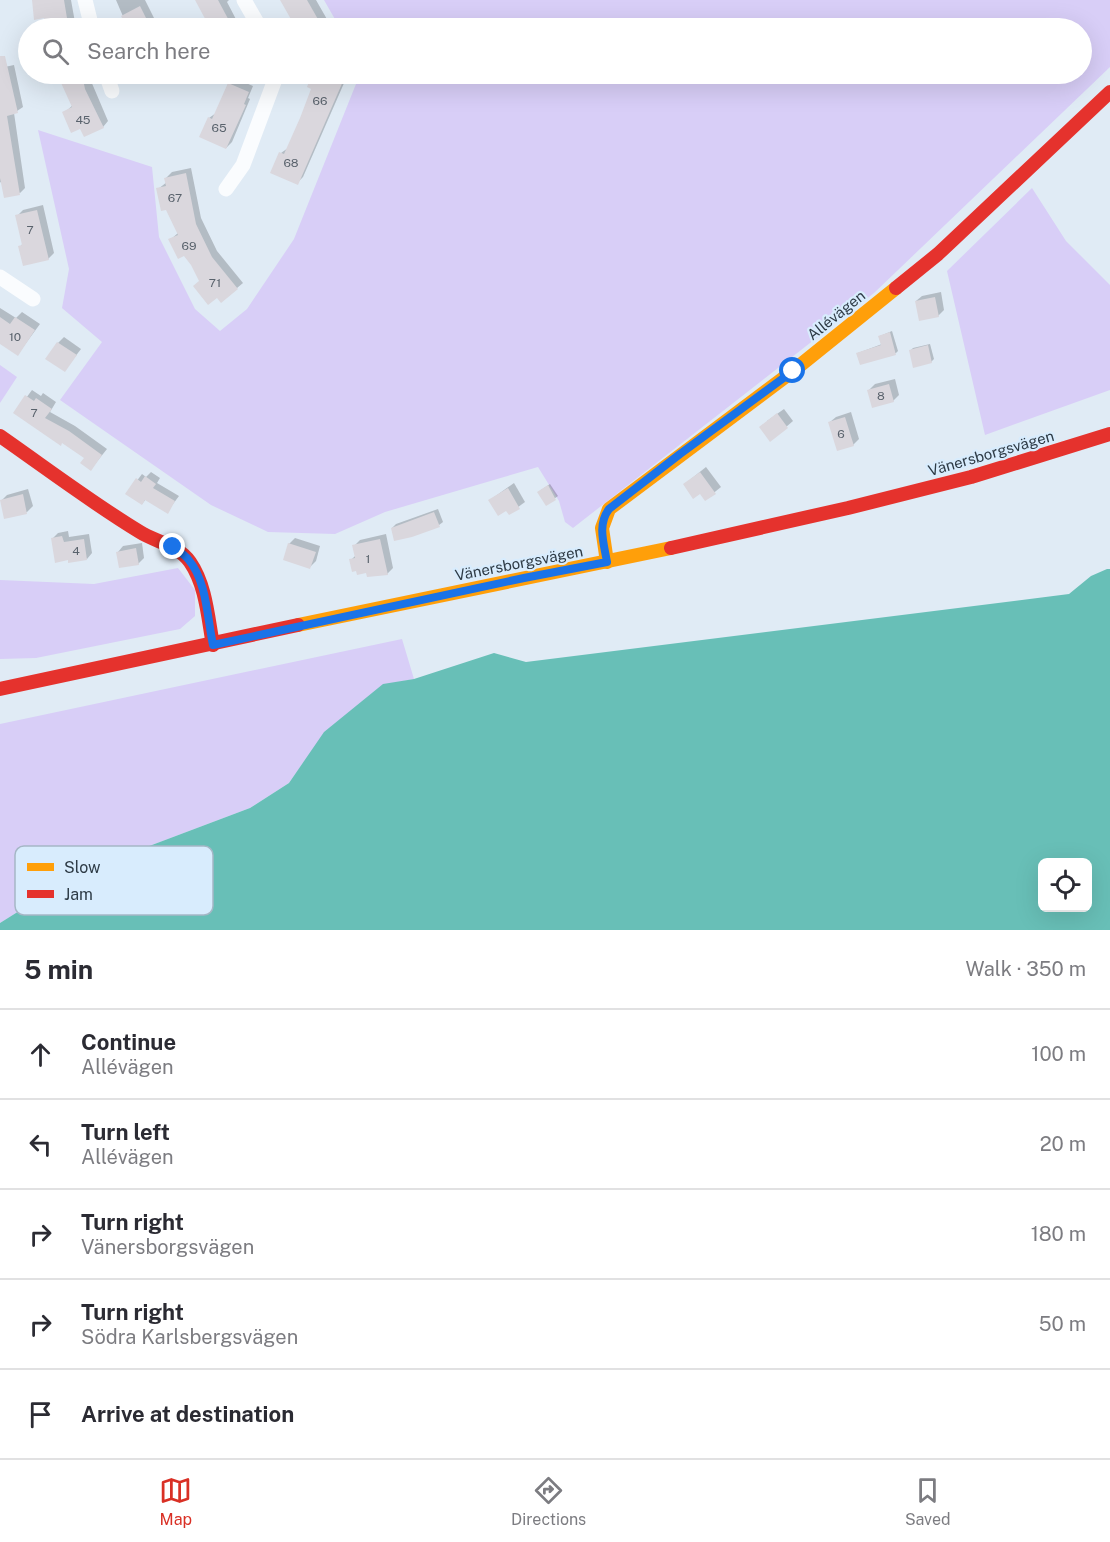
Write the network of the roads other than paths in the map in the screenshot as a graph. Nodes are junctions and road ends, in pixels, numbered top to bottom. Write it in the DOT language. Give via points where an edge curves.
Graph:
graph roads {
  1 [pos="85,0"];
  2 [pos="244,0"];
  3 [pos="90,18"];
  4 [pos="254,18"];
  5 [pos="110,84"];
  6 [pos="273,84"];
  7 [pos="112,91"];
  8 [pos="1110,92"];
  9 [pos="226,189"];
  10 [pos="0,277"];
  11 [pos="33,299"];
  12 [pos="1110,434"];
  13 [pos="0,436"];
  14 [pos="607,562"];
  15 [pos="213,645"];
  16 [pos="0,689"];
  1 -- 3 [label="street"];
  2 -- 4 [label="street"];
  5 -- 7 [label="street"];
  6 -- 9 [label="street" via="243,165"];
  8 -- 14 [label="main road, Allévägen" via="938,254 793,371 609,509 602,525"];
  10 -- 11 [label="street"];
  12 -- 14 [label="main road, Vänersborgsvägen" via="960,480"];
  13 -- 15 [label="main road" via="141,533 173,547 188,559 204,596"];
  14 -- 15 [label="main road, Vänersborgsvägen"];
  15 -- 16 [label="main road, Vänersborgsvägen"];
}
